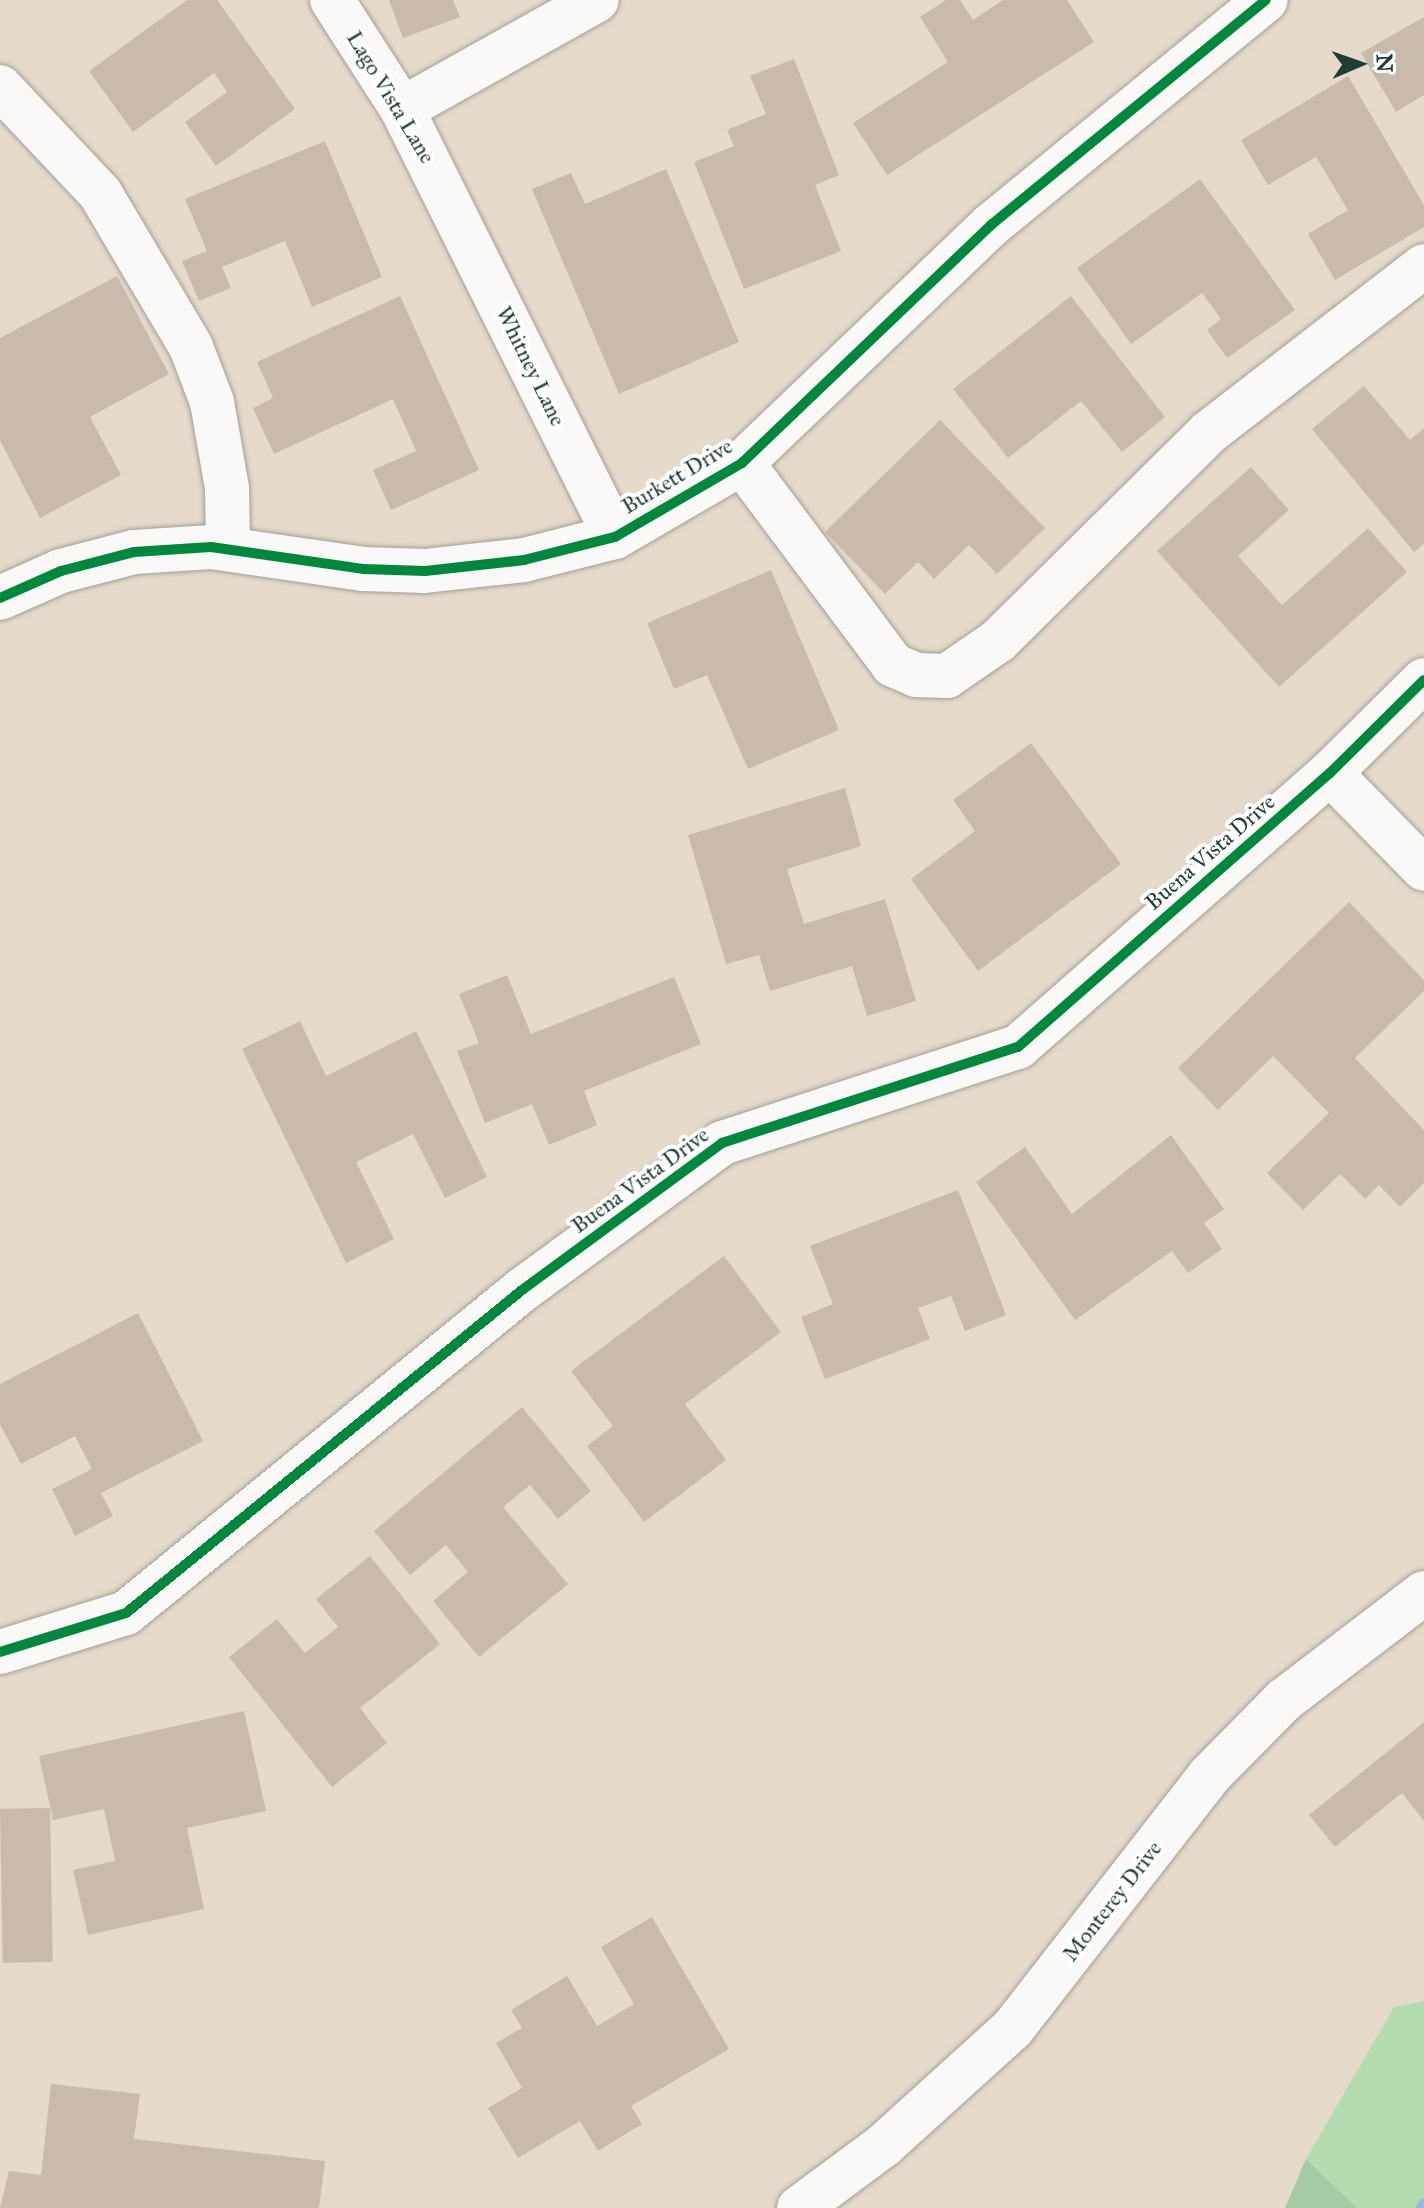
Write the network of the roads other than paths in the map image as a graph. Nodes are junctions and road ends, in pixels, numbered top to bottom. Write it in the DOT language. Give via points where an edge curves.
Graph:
graph roads {
  1 [pos="332,0"];
  2 [pos="597,0"];
  3 [pos="1266,0"];
  4 [pos="0,87"];
  5 [pos="402,109"];
  6 [pos="448,196"];
  7 [pos="1424,266"];
  8 [pos="742,463"];
  9 [pos="615,537"];
  10 [pos="228,548"];
  11 [pos="0,598"];
  12 [pos="1424,680"];
  13 [pos="1330,773"];
  14 [pos="1424,869"];
  15 [pos="1424,1593"];
  16 [pos="0,1652"];
  17 [pos="799,2208"];
  1 -- 5 [label="street, Lago Vista Lane"];
  2 -- 5 [label="street"];
  3 -- 8 [label="street, Burkett Drive" via="991,225"];
  4 -- 10 [label="street" via="100,193 191,347 212,402 227,488"];
  5 -- 6 [label="street, Lago Vista Lane"];
  6 -- 9 [label="street, Whitney Lane"];
  7 -- 8 [label="street" via="1208,433 998,641 947,676 916,675 893,665"];
  8 -- 9 [label="street, Burkett Drive"];
  9 -- 10 [label="street, Burkett Drive" via="524,560 425,571 364,569"];
  10 -- 11 [label="street, Burkett Drive" via="134,552 61,571"];
  12 -- 13 [label="street, Buena Vista Drive"];
  13 -- 14 [label="street"];
  13 -- 16 [label="street, Buena Vista Drive" via="1018,1047 722,1143 522,1290 126,1613"];
  15 -- 17 [label="street, Monterey Drive" via="1284,1700 1209,1776 1013,2028 884,2145"];
}
